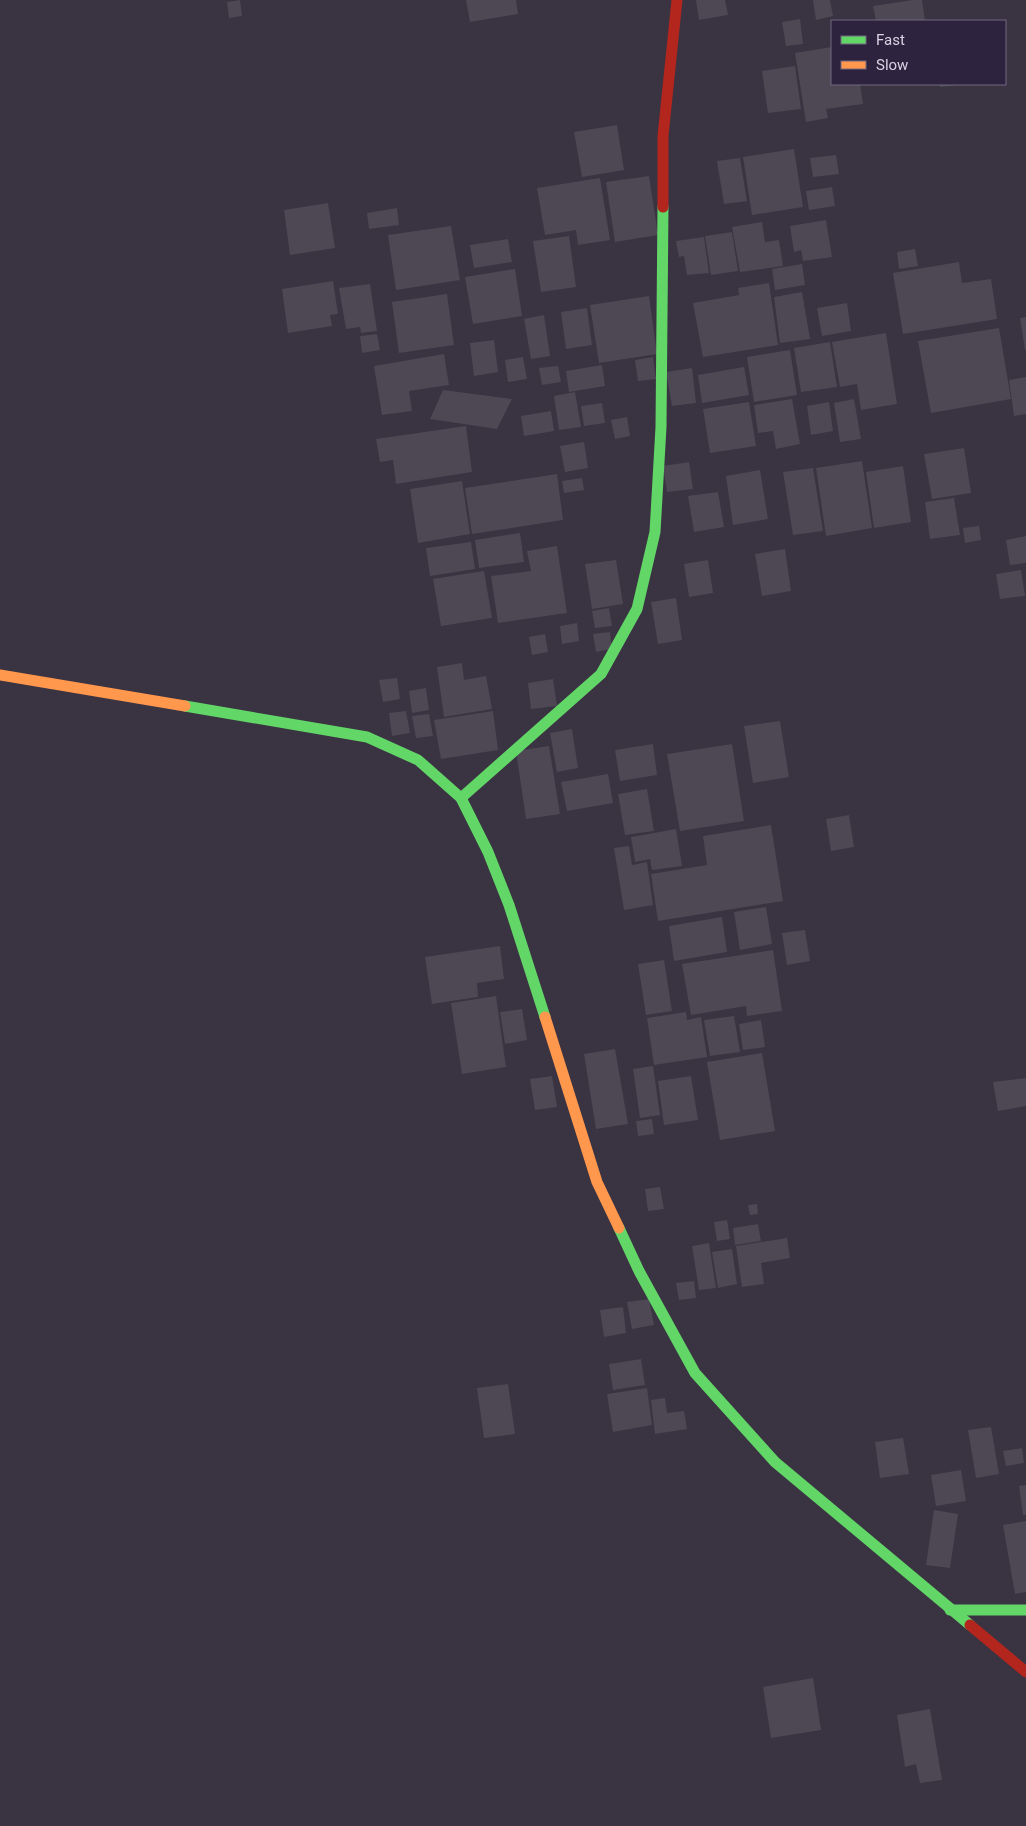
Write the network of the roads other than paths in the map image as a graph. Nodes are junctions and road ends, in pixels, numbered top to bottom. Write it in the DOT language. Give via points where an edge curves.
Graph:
graph roads {
  1 [pos="677,0"];
  2 [pos="0,675"];
  3 [pos="461,798"];
  4 [pos="950,1610"];
  5 [pos="1026,1610"];
  6 [pos="1026,1672"];
  1 -- 3 [label="street" via="663,136 661,427 655,532 637,609 601,674"];
  2 -- 3 [label="street" via="367,737 418,760"];
  3 -- 4 [label="street" via="488,852 509,905 597,1182 639,1271 695,1373 775,1462"];
  4 -- 5 [label="street"];
  4 -- 6 [label="street"];
}
